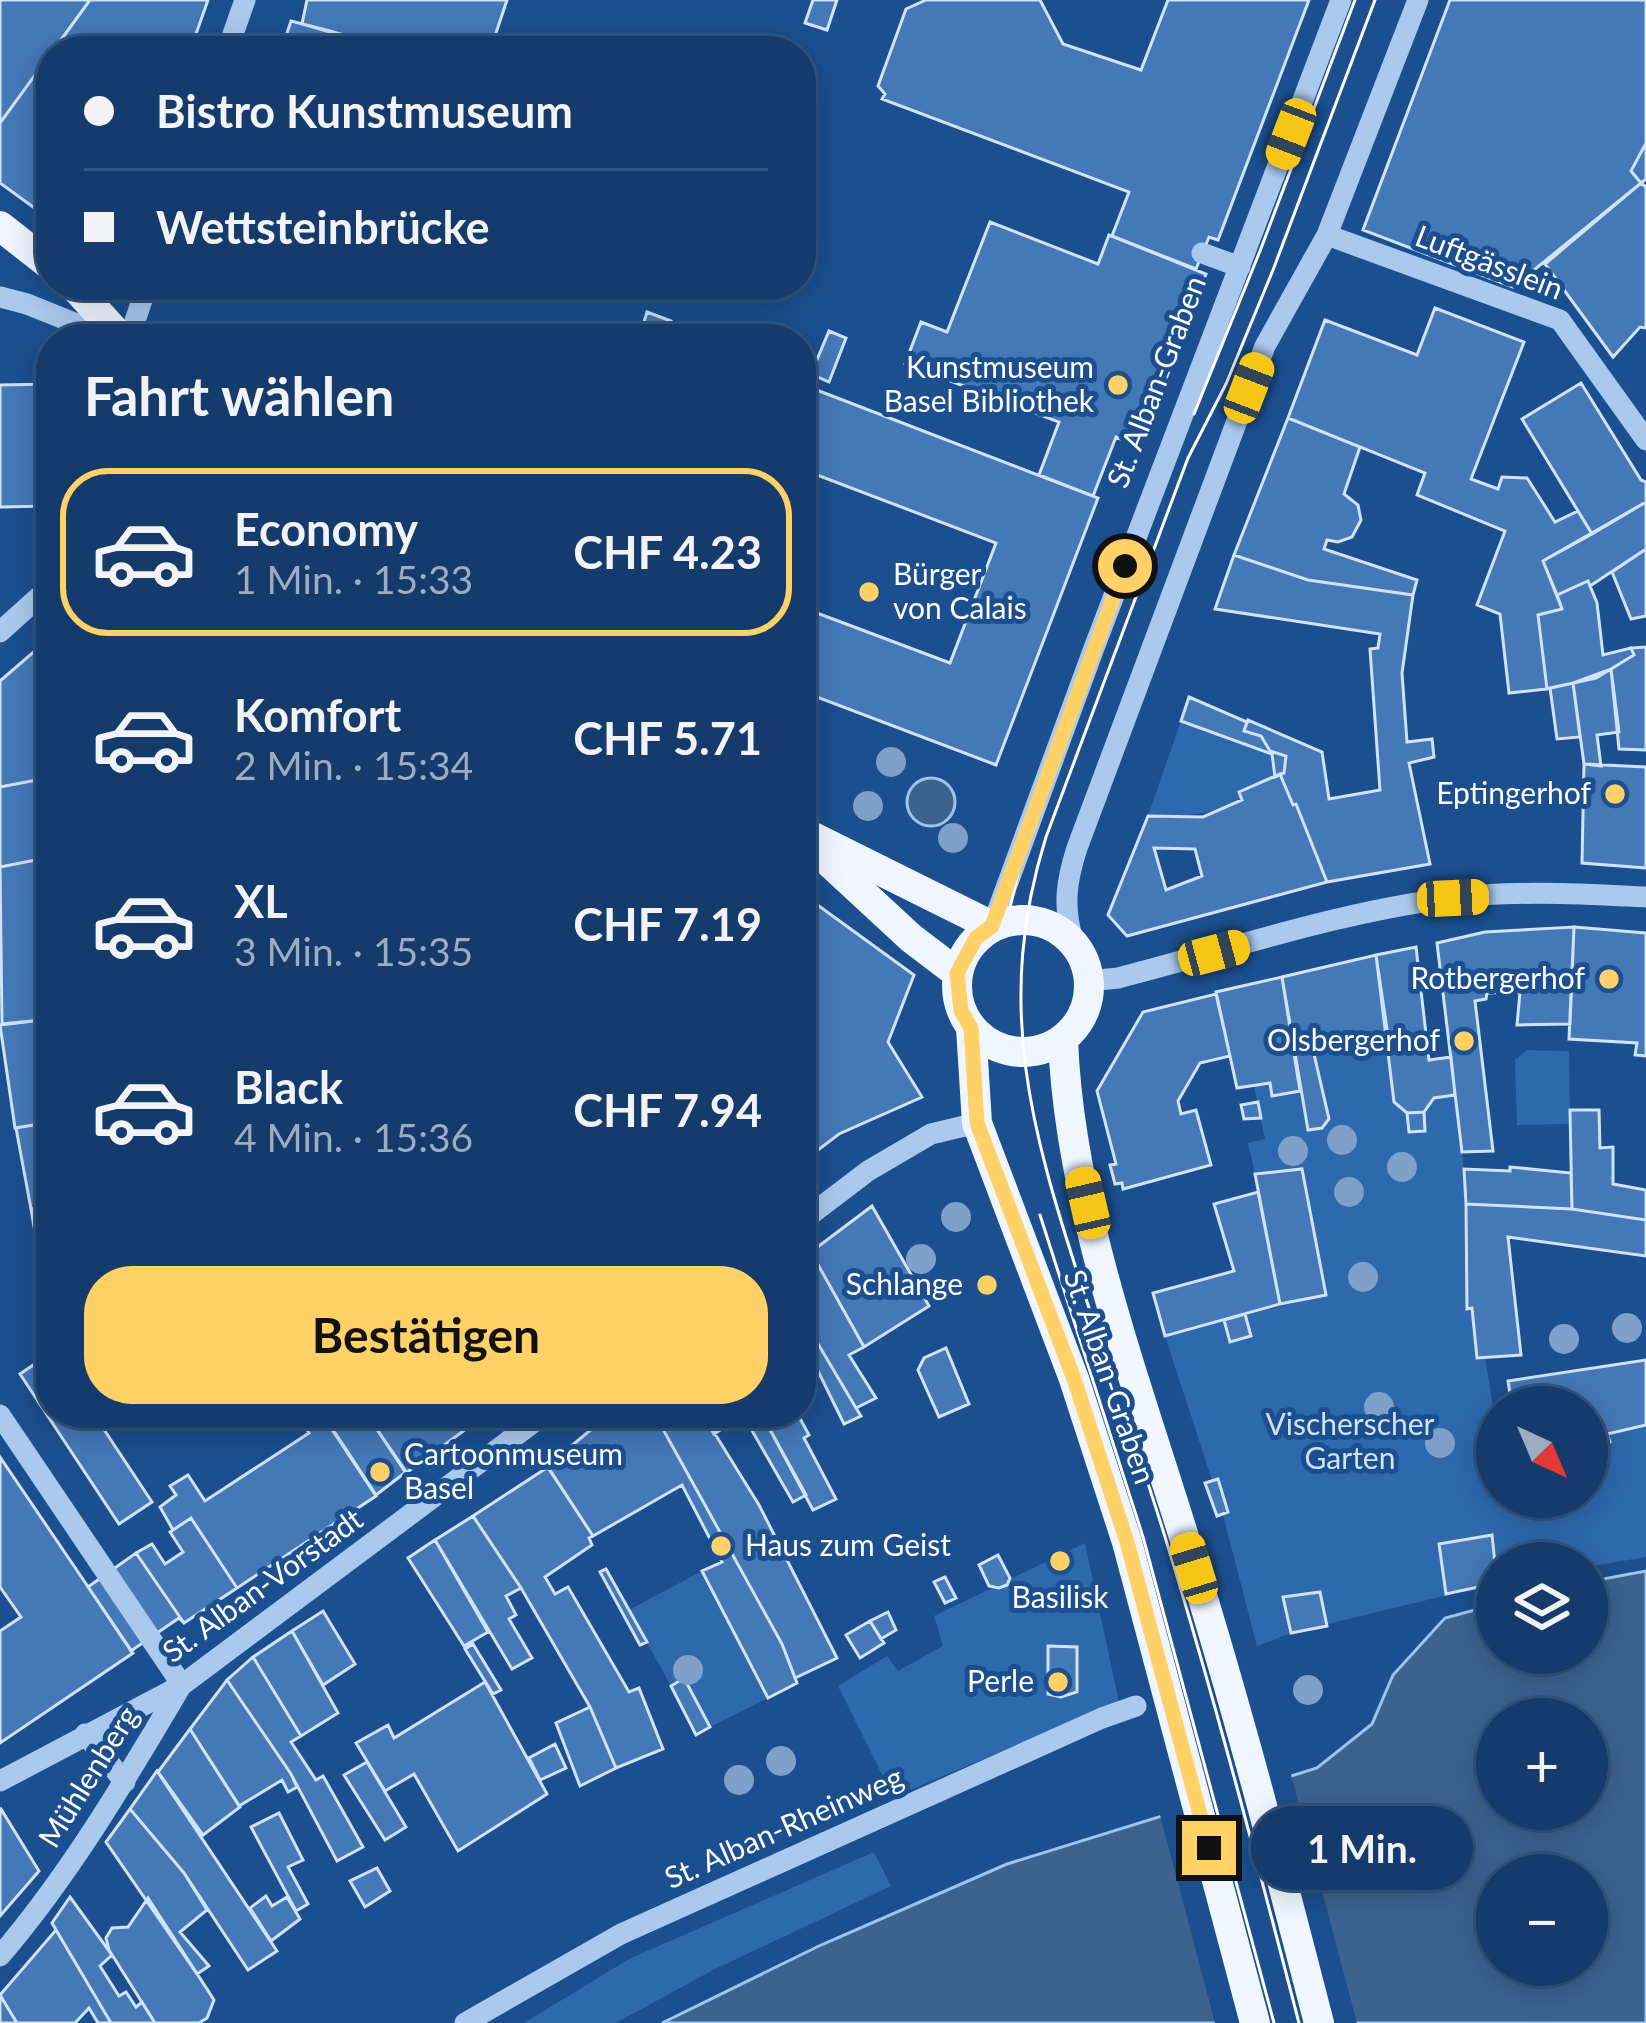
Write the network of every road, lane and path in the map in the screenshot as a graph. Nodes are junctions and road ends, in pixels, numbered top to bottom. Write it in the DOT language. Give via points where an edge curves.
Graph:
graph roads {
  1 [pos="245,0"];
  2 [pos="1341,0"];
  3 [pos="1418,0"];
  4 [pos="232,36"];
  5 [pos="0,226"];
  6 [pos="1327,235"];
  7 [pos="1202,253"];
  8 [pos="36,254"];
  9 [pos="1240,267"];
  10 [pos="0,297"];
  11 [pos="87,300"];
  12 [pos="81,324"];
  13 [pos="108,324"];
  14 [pos="1646,440"];
  15 [pos="36,600"];
  16 [pos="0,632"];
  17 [pos="816,840"];
  18 [pos="816,847"];
  19 [pos="1646,896"];
  20 [pos="992,926"];
  21 [pos="1073,941"];
  22 [pos="957,973"];
  23 [pos="1090,981"];
  24 [pos="971,1028"];
  25 [pos="1063,1040"];
  26 [pos="977,1123"];
  27 [pos="816,1211"];
  28 [pos="0,1415"];
  29 [pos="526,1428"];
  30 [pos="182,1685"];
  31 [pos="1136,1706"];
  32 [pos="86,1734"];
  33 [pos="0,1781"];
  34 [pos="124,1782"];
  35 [pos="0,1956"];
  36 [pos="464,2023"];
  37 [pos="1255,2023"];
  38 [pos="1319,2023"];
  1 -- 4 [label="street"];
  2 -- 9 [label="street, St. Alban-Graben"];
  3 -- 6 [label="street"];
  5 -- 8 [label="main road"];
  6 -- 14 [label="street, Luftgässlein" via="1494,287 1560,320"];
  6 -- 21 [label="street" via="1265,346 1077,848 1066,883"];
  7 -- 9 [label="street"];
  9 -- 20 [label="street, St. Alban-Graben"];
  10 -- 12 [label="street"];
  11 -- 13 [label="main road"];
  15 -- 16 [label="street"];
  17 -- 20 [label="main road"];
  18 -- 22 [label="main road"];
  19 -- 23 [label="street" via="1453,898"];
  20 -- 21 [label="main road" via="1036,921"];
  20 -- 22 [label="main road"];
  21 -- 23 [label="main road"];
  22 -- 24 [label="main road"];
  23 -- 25 [label="main road" via="1078,1023"];
  24 -- 25 [label="main road" via="986,1042 1024,1053"];
  24 -- 26 [label="main road, St. Alban-Graben"];
  25 -- 38 [label="main road, St. Alban-Graben" via="1067,1113 1115,1319 1233,1694"];
  26 -- 27 [label="street" via="931,1134"];
  26 -- 37 [label="main road, St. Alban-Graben" via="1127,1542"];
  28 -- 30 [label="street"];
  29 -- 30 [label="street, St. Alban-Vorstadt"];
  30 -- 32 [label="street, St. Alban-Vorstadt"];
  30 -- 34 [label="street, Mühlenberg"];
  31 -- 36 [label="street, St. Alban-Rheinweg" via="621,1934"];
  32 -- 33 [label="street, St. Alban-Vorstadt"];
  32 -- 34 [label="street"];
  34 -- 35 [label="street, Mühlenberg"];
}
